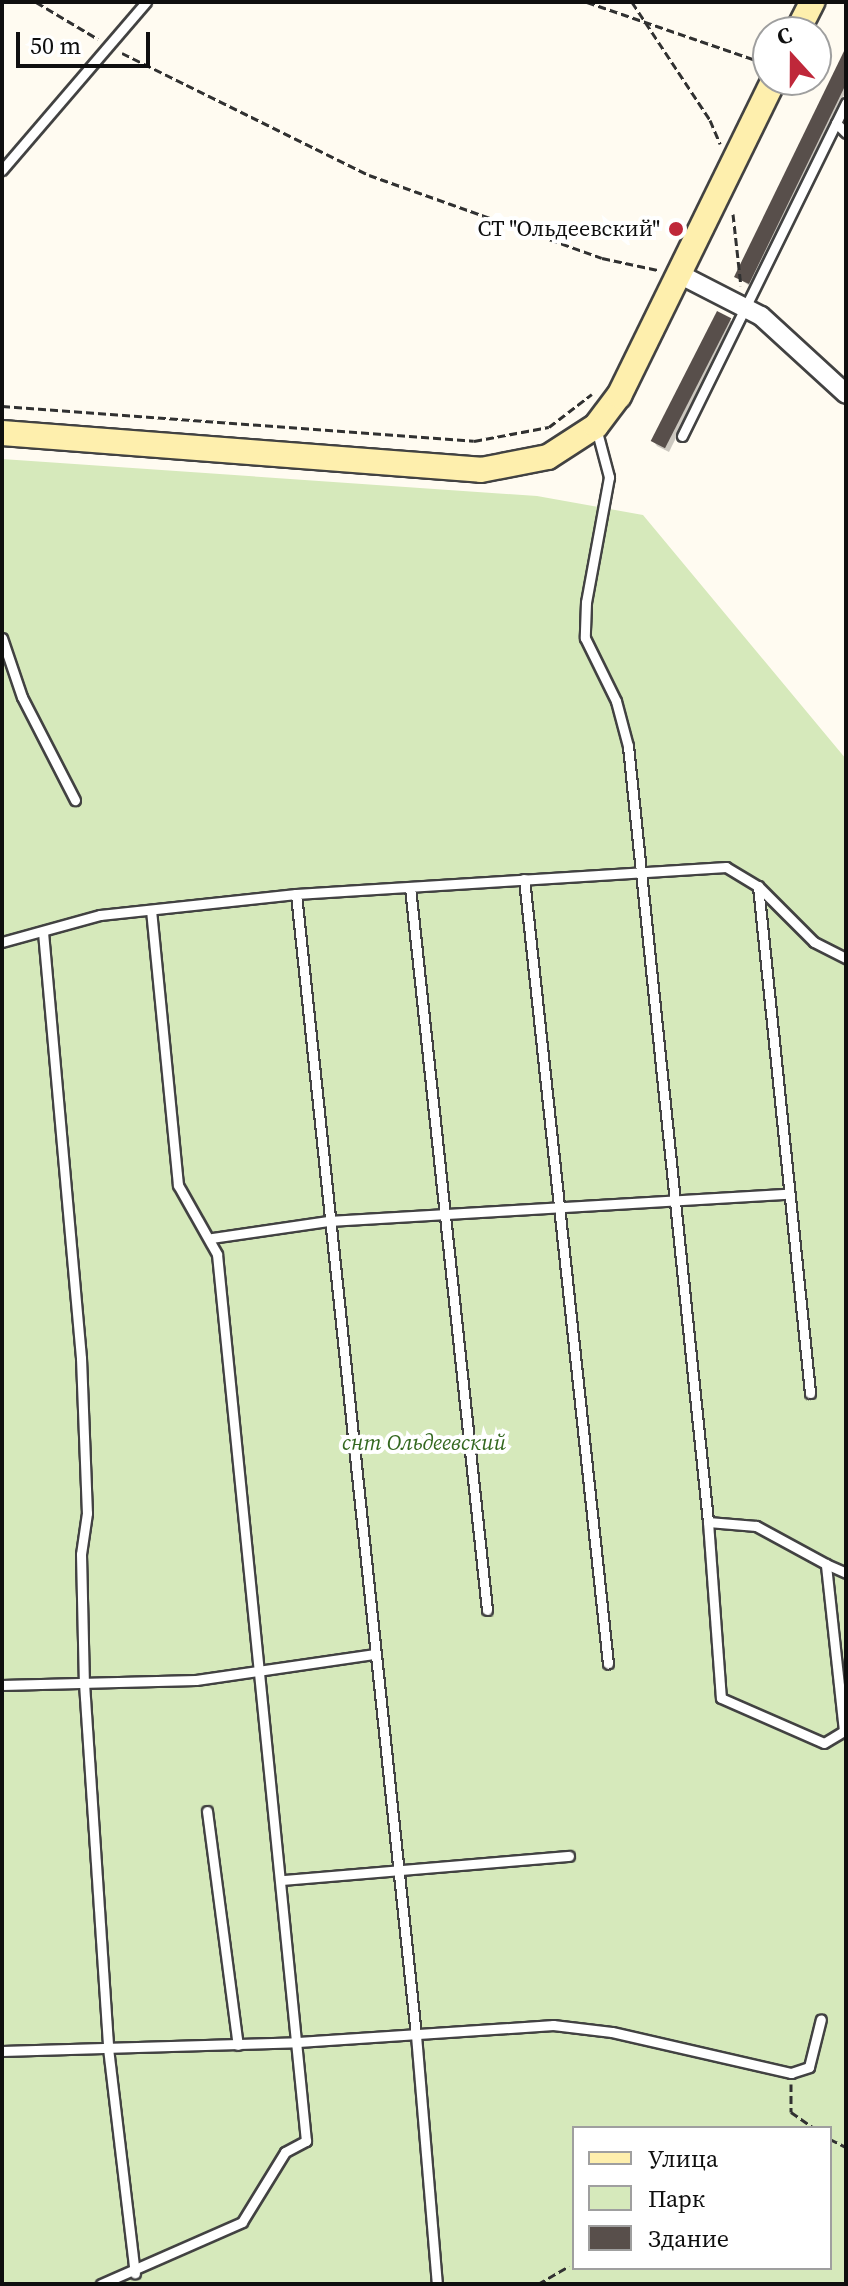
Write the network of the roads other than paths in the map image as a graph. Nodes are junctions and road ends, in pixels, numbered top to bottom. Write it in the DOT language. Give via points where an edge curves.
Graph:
graph roads {
  1 [pos="146,2"];
  2 [pos="766,96"];
  3 [pos="846,103"];
  4 [pos="836,123"];
  5 [pos="846,133"];
  6 [pos="2,170"];
  7 [pos="679,274"];
  8 [pos="754,312"];
  9 [pos="846,394"];
  10 [pos="596,426"];
  11 [pos="2,433"];
  12 [pos="682,436"];
  13 [pos="2,638"];
  14 [pos="75,800"];
  15 [pos="638,872"];
  16 [pos="524,879"];
  17 [pos="758,886"];
  18 [pos="410,887"];
  19 [pos="296,894"];
  20 [pos="151,911"];
  21 [pos="43,932"];
  22 [pos="2,942"];
  23 [pos="846,958"];
  24 [pos="787,1194"];
  25 [pos="674,1204"];
  26 [pos="560,1209"];
  27 [pos="446,1215"];
  28 [pos="329,1221"];
  29 [pos="212,1238"];
  30 [pos="810,1393"];
  31 [pos="708,1522"];
  32 [pos="826,1564"];
  33 [pos="846,1573"];
  34 [pos="487,1610"];
  35 [pos="375,1654"];
  36 [pos="608,1664"];
  37 [pos="262,1667"];
  38 [pos="84,1683"];
  39 [pos="2,1685"];
  40 [pos="207,1811"];
  41 [pos="569,1856"];
  42 [pos="398,1869"];
  43 [pos="283,1880"];
  44 [pos="821,2019"];
  45 [pos="416,2035"];
  46 [pos="298,2042"];
  47 [pos="238,2045"];
  48 [pos="108,2048"];
  49 [pos="2,2051"];
  50 [pos="135,2273"];
  51 [pos="101,2284"];
  52 [pos="437,2284"];
  1 -- 6 [label="lane"];
  2 -- 7 [label="street"];
  3 -- 4 [label="lane"];
  4 -- 5 [label="lane"];
  4 -- 8 [label="lane"];
  7 -- 8 [label="street"];
  7 -- 10 [label="street" via="619,396"];
  8 -- 9 [label="street"];
  8 -- 12 [label="lane"];
  10 -- 11 [label="street" via="548,457 481,470"];
  10 -- 15 [label="lane" via="609,477 586,602 585,638 616,701 628,746"];
  13 -- 14 [label="lane" via="22,697"];
  15 -- 16 [label="lane"];
  15 -- 17 [label="lane" via="726,867"];
  15 -- 25 [label="lane"];
  16 -- 18 [label="lane"];
  16 -- 26 [label="lane"];
  17 -- 23 [label="lane" via="814,942"];
  17 -- 24 [label="lane"];
  18 -- 19 [label="lane"];
  18 -- 27 [label="lane"];
  19 -- 20 [label="lane"];
  19 -- 28 [label="lane"];
  20 -- 21 [label="lane" via="100,915"];
  20 -- 29 [label="lane" via="178,1185 188,1209"];
  21 -- 22 [label="lane"];
  21 -- 38 [label="lane" via="81,1358 87,1513 81,1554"];
  24 -- 25 [label="lane"];
  24 -- 30 [label="lane"];
  25 -- 26 [label="lane"];
  25 -- 31 [label="lane"];
  26 -- 27 [label="lane"];
  26 -- 36 [label="lane"];
  27 -- 28 [label="lane"];
  27 -- 34 [label="lane"];
  28 -- 29 [label="lane"];
  28 -- 35 [label="lane"];
  29 -- 37 [label="lane"];
  31 -- 32 [label="lane" via="756,1526"];
  31 -- 32 [label="lane" via="721,1698 824,1743 844,1731"];
  32 -- 33 [label="lane"];
  35 -- 37 [label="lane"];
  35 -- 42 [label="lane"];
  37 -- 38 [label="lane" via="196,1680"];
  37 -- 43 [label="lane"];
  38 -- 39 [label="lane"];
  38 -- 48 [label="lane"];
  40 -- 47 [label="lane"];
  41 -- 42 [label="lane"];
  42 -- 43 [label="lane"];
  42 -- 45 [label="lane"];
  43 -- 46 [label="lane"];
  44 -- 45 [label="lane" via="809,2067 791,2073 612,2032 553,2025"];
  45 -- 46 [label="lane"];
  45 -- 52 [label="lane"];
  46 -- 47 [label="lane"];
  46 -- 50 [label="lane" via="306,2141 285,2152 242,2222"];
  47 -- 48 [label="lane"];
  48 -- 49 [label="lane"];
  48 -- 50 [label="lane"];
  50 -- 51 [label="lane"];
}
